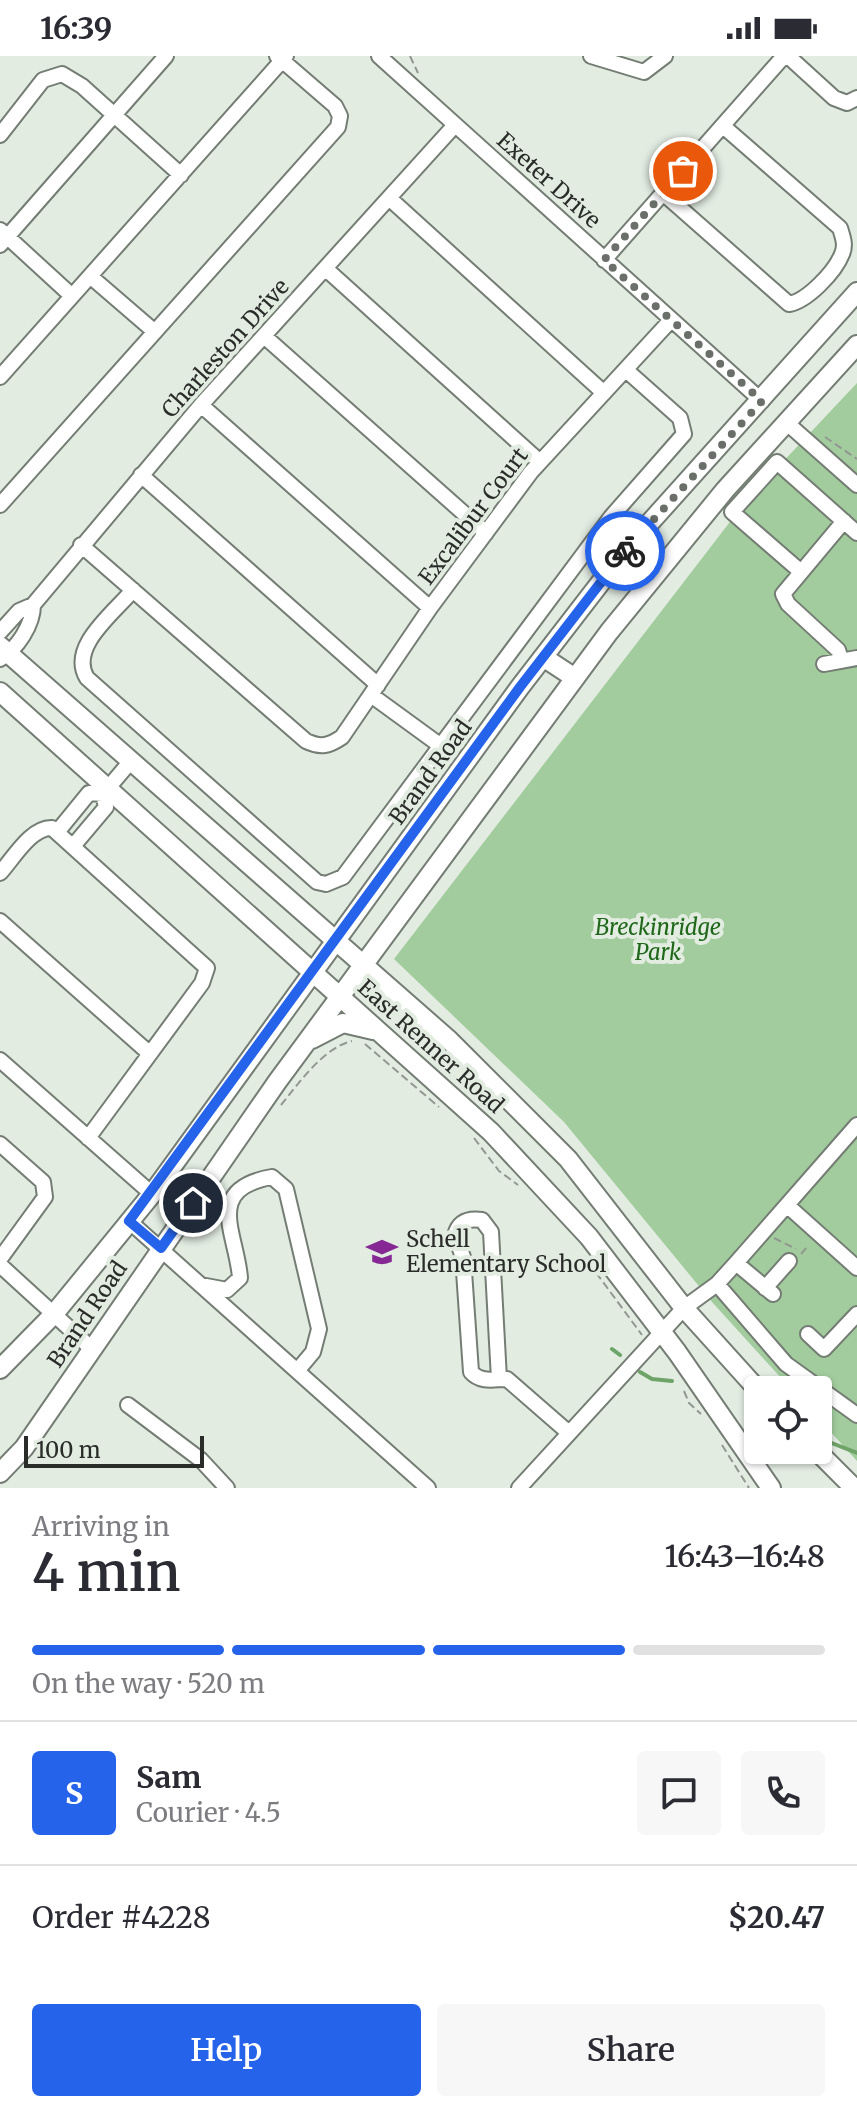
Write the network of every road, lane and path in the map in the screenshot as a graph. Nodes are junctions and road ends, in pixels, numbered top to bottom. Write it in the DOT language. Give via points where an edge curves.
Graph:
graph roads {
  1 [pos="166,56"];
  2 [pos="379,56"];
  3 [pos="410,56"];
  4 [pos="591,56"];
  5 [pos="665,56"];
  6 [pos="786,56"];
  7 [pos="282,58"];
  8 [pos="418,73"];
  9 [pos="857,98"];
  10 [pos="115,116"];
  11 [pos="455,125"];
  12 [pos="723,126"];
  13 [pos="0,135"];
  14 [pos="181,175"];
  15 [pos="663,193"];
  16 [pos="389,198"];
  17 [pos="2,237"];
  18 [pos="604,260"];
  19 [pos="326,269"];
  20 [pos="90,276"];
  21 [pos="857,292"];
  22 [pos="72,296"];
  23 [pos="671,320"];
  24 [pos="155,332"];
  25 [pos="264,336"];
  26 [pos="857,345"];
  27 [pos="626,370"];
  28 [pos="1,373"];
  29 [pos="604,393"];
  30 [pos="762,401"];
  31 [pos="201,405"];
  32 [pos="788,424"];
  33 [pos="819,435"];
  34 [pos="857,459"];
  35 [pos="540,462"];
  36 [pos="141,475"];
  37 [pos="857,485"];
  38 [pos="0,505"];
  39 [pos="844,521"];
  40 [pos="486,533"];
  41 [pos="857,533"];
  42 [pos="81,545"];
  43 [pos="800,571"];
  44 [pos="133,590"];
  45 [pos="33,605"];
  46 [pos="430,608"];
  47 [pos="0,632"];
  48 [pos="3,653"];
  49 [pos="543,657"];
  50 [pos="857,658"];
  51 [pos="841,659"];
  52 [pos="824,664"];
  53 [pos="575,678"];
  54 [pos="374,690"];
  55 [pos="0,692"];
  56 [pos="441,746"];
  57 [pos="131,761"];
  58 [pos="106,791"];
  59 [pos="53,829"];
  60 [pos="74,845"];
  61 [pos="0,873"];
  62 [pos="0,921"];
  63 [pos="338,941"];
  64 [pos="362,963"];
  65 [pos="314,973"];
  66 [pos="339,995"];
  67 [pos="388,1037"];
  68 [pos="303,1045"];
  69 [pos="338,1047"];
  70 [pos="149,1053"];
  71 [pos="0,1060"];
  72 [pos="443,1111"];
  73 [pos="857,1125"];
  74 [pos="471,1133"];
  75 [pos="88,1138"];
  76 [pos="0,1144"];
  77 [pos="522,1188"];
  78 [pos="152,1194"];
  79 [pos="789,1207"];
  80 [pos="129,1221"];
  81 [pos="773,1237"];
  82 [pos="807,1247"];
  83 [pos="161,1248"];
  84 [pos="586,1258"];
  85 [pos="0,1259"];
  86 [pos="789,1261"];
  87 [pos="736,1263"];
  88 [pos="0,1265"];
  89 [pos="857,1268"];
  90 [pos="717,1284"];
  91 [pos="202,1285"];
  92 [pos="684,1308"];
  93 [pos="54,1314"];
  94 [pos="857,1314"];
  95 [pos="808,1334"];
  96 [pos="656,1338"];
  97 [pos="92,1349"];
  98 [pos="0,1369"];
  99 [pos="297,1371"];
  100 [pos="745,1376"];
  101 [pos="499,1379"];
  102 [pos="682,1385"];
  103 [pos="128,1405"];
  104 [pos="857,1415"];
  105 [pos="706,1418"];
  106 [pos="569,1433"];
  107 [pos="718,1435"];
  108 [pos="830,1464"];
  109 [pos="0,1473"];
  110 [pos="227,1488"];
  111 [pos="428,1488"];
  112 [pos="519,1488"];
  113 [pos="749,1488"];
  114 [pos="771,1488"];
  115 [pos="854,1488"];
  1 -- 10 [label="street"];
  2 -- 11 [label="street, Exeter Drive"];
  3 -- 8 [label="path"];
  4 -- 5 [label="street" via="644,72"];
  6 -- 9 [label="street" via="834,98 847,103"];
  6 -- 12 [label="street"];
  7 -- 14 [label="street"];
  7 -- 24 [label="street" via="328,99 341,123"];
  10 -- 13 [label="street" via="62,74 43,80"];
  10 -- 14 [label="street"];
  10 -- 17 [label="street"];
  11 -- 16 [label="street, Charleston Drive"];
  11 -- 18 [label="street, Exeter Drive"];
  12 -- 15 [label="street"];
  12 -- 15 [label="street" via="840,228 844,241 838,262 804,299 789,304"];
  14 -- 20 [label="street"];
  15 -- 18 [label="street"];
  16 -- 19 [label="street, Charleston Drive"];
  16 -- 29 [label="street"];
  17 -- 22 [label="street"];
  18 -- 23 [label="street, Exeter Drive"];
  19 -- 25 [label="street, Charleston Drive"];
  19 -- 35 [label="street"];
  20 -- 22 [label="street"];
  20 -- 24 [label="street"];
  21 -- 30 [label="main road, Brand Road"];
  22 -- 28 [label="street"];
  23 -- 27 [label="street, Excalibur Court"];
  23 -- 30 [label="street, Exeter Drive"];
  24 -- 38 [label="street"];
  25 -- 31 [label="street, Charleston Drive"];
  25 -- 40 [label="street"];
  26 -- 32 [label="main road, Brand Road"];
  27 -- 29 [label="street, Excalibur Court"];
  27 -- 56 [label="street" via="680,418 684,434 611,517"];
  29 -- 35 [label="street, Excalibur Court"];
  30 -- 32 [label="main road"];
  30 -- 49 [label="main road, Brand Road" via="628,547"];
  31 -- 36 [label="street, Charleston Drive"];
  31 -- 46 [label="street"];
  32 -- 37 [label="street"];
  32 -- 53 [label="main road, Brand Road" via="725,490"];
  33 -- 34 [label="path"];
  35 -- 40 [label="street, Excalibur Court"];
  36 -- 42 [label="street, Charleston Drive"];
  36 -- 54 [label="street"];
  39 -- 41 [label="street"];
  39 -- 43 [label="street"];
  39 -- 43 [label="street" via="777,462 732,512"];
  40 -- 46 [label="street, Excalibur Court"];
  42 -- 44 [label="street"];
  42 -- 45 [label="street, Charleston Drive"];
  43 -- 51 [label="street" via="784,599 838,650"];
  44 -- 54 [label="street, Excalibur Court" via="306,741 324,746 342,737"];
  44 -- 56 [label="street" via="84,648 81,669 317,882 343,877"];
  45 -- 47 [label="street, Charleston Drive" via="19,611"];
  45 -- 48 [label="street, Charleston Drive" via="33,620"];
  46 -- 54 [label="street, Excalibur Court"];
  48 -- 57 [label="main road, East Renner Road"];
  49 -- 53 [label="main road"];
  49 -- 63 [label="main road, Brand Road"];
  50 -- 51 [label="street"];
  51 -- 52 [label="street"];
  53 -- 64 [label="main road, Brand Road"];
  54 -- 56 [label="street"];
  55 -- 58 [label="main road, East Renner Road"];
  57 -- 58 [label="street"];
  57 -- 63 [label="main road, East Renner Road"];
  58 -- 59 [label="street" via="89,793"];
  58 -- 60 [label="street" via="106,807"];
  58 -- 65 [label="main road, East Renner Road"];
  59 -- 60 [label="street"];
  59 -- 61 [label="street" via="34,835"];
  60 -- 70 [label="street" via="200,958 207,972"];
  62 -- 70 [label="street"];
  63 -- 64 [label="main road, East Renner Road"];
  63 -- 65 [label="main road, Brand Road"];
  64 -- 66 [label="main road, Brand Road"];
  64 -- 92 [label="main road, East Renner Road" via="536,1125"];
  65 -- 66 [label="main road, East Renner Road"];
  65 -- 78 [label="main road, Brand Road"];
  66 -- 67 [label="main road, East Renner Road"];
  66 -- 68 [label="main road, Brand Road"];
  67 -- 68 [label="main road" via="343,1023"];
  67 -- 96 [label="main road, East Renner Road" via="491,1132 589,1237"];
  68 -- 83 [label="main road, Brand Road"];
  69 -- 72 [label="path" via="357,1040 366,1045"];
  70 -- 75 [label="street"];
  71 -- 75 [label="street"];
  73 -- 79 [label="street"];
  74 -- 77 [label="path" via="499,1171"];
  75 -- 78 [label="street"];
  76 -- 85 [label="street" via="43,1182 45,1197"];
  78 -- 80 [label="main road, Brand Road"];
  79 -- 87 [label="street"];
  79 -- 89 [label="street"];
  80 -- 83 [label="street"];
  80 -- 93 [label="main road, Brand Road"];
  81 -- 82 [label="path" via="801,1254"];
  83 -- 91 [label="street"];
  83 -- 97 [label="main road, Brand Road"];
  84 -- 96 [label="path" via="598,1280"];
  86 -- 87 [label="street" via="769,1291"];
  87 -- 90 [label="street"];
  88 -- 93 [label="street"];
  90 -- 92 [label="street"];
  90 -- 104 [label="street" via="786,1364"];
  91 -- 99 [label="street"];
  91 -- 99 [label="street" via="227,1290 240,1278 227,1221 231,1202 251,1182 272,1177 280,1182 286,1189 319,1329 313,1352"];
  92 -- 96 [label="street"];
  92 -- 100 [label="main road, East Renner Road"];
  93 -- 97 [label="street"];
  93 -- 98 [label="main road, Brand Road"];
  94 -- 95 [label="street" via="824,1349"];
  96 -- 106 [label="street"];
  96 -- 114 [label="main road, East Renner Road"];
  97 -- 109 [label="main road, Brand Road" via="24,1448"];
  99 -- 111 [label="street"];
  101 -- 101 [label="street" via="491,1232 482,1220 468,1220 455,1235 463,1257 468,1363 476,1378"];
  101 -- 106 [label="street" via="507,1379"];
  102 -- 105 [label="path" via="689,1403"];
  103 -- 110 [label="street" via="201,1460"];
  106 -- 112 [label="street"];
  107 -- 113 [label="path"];
  108 -- 115 [label="main road"];
}
